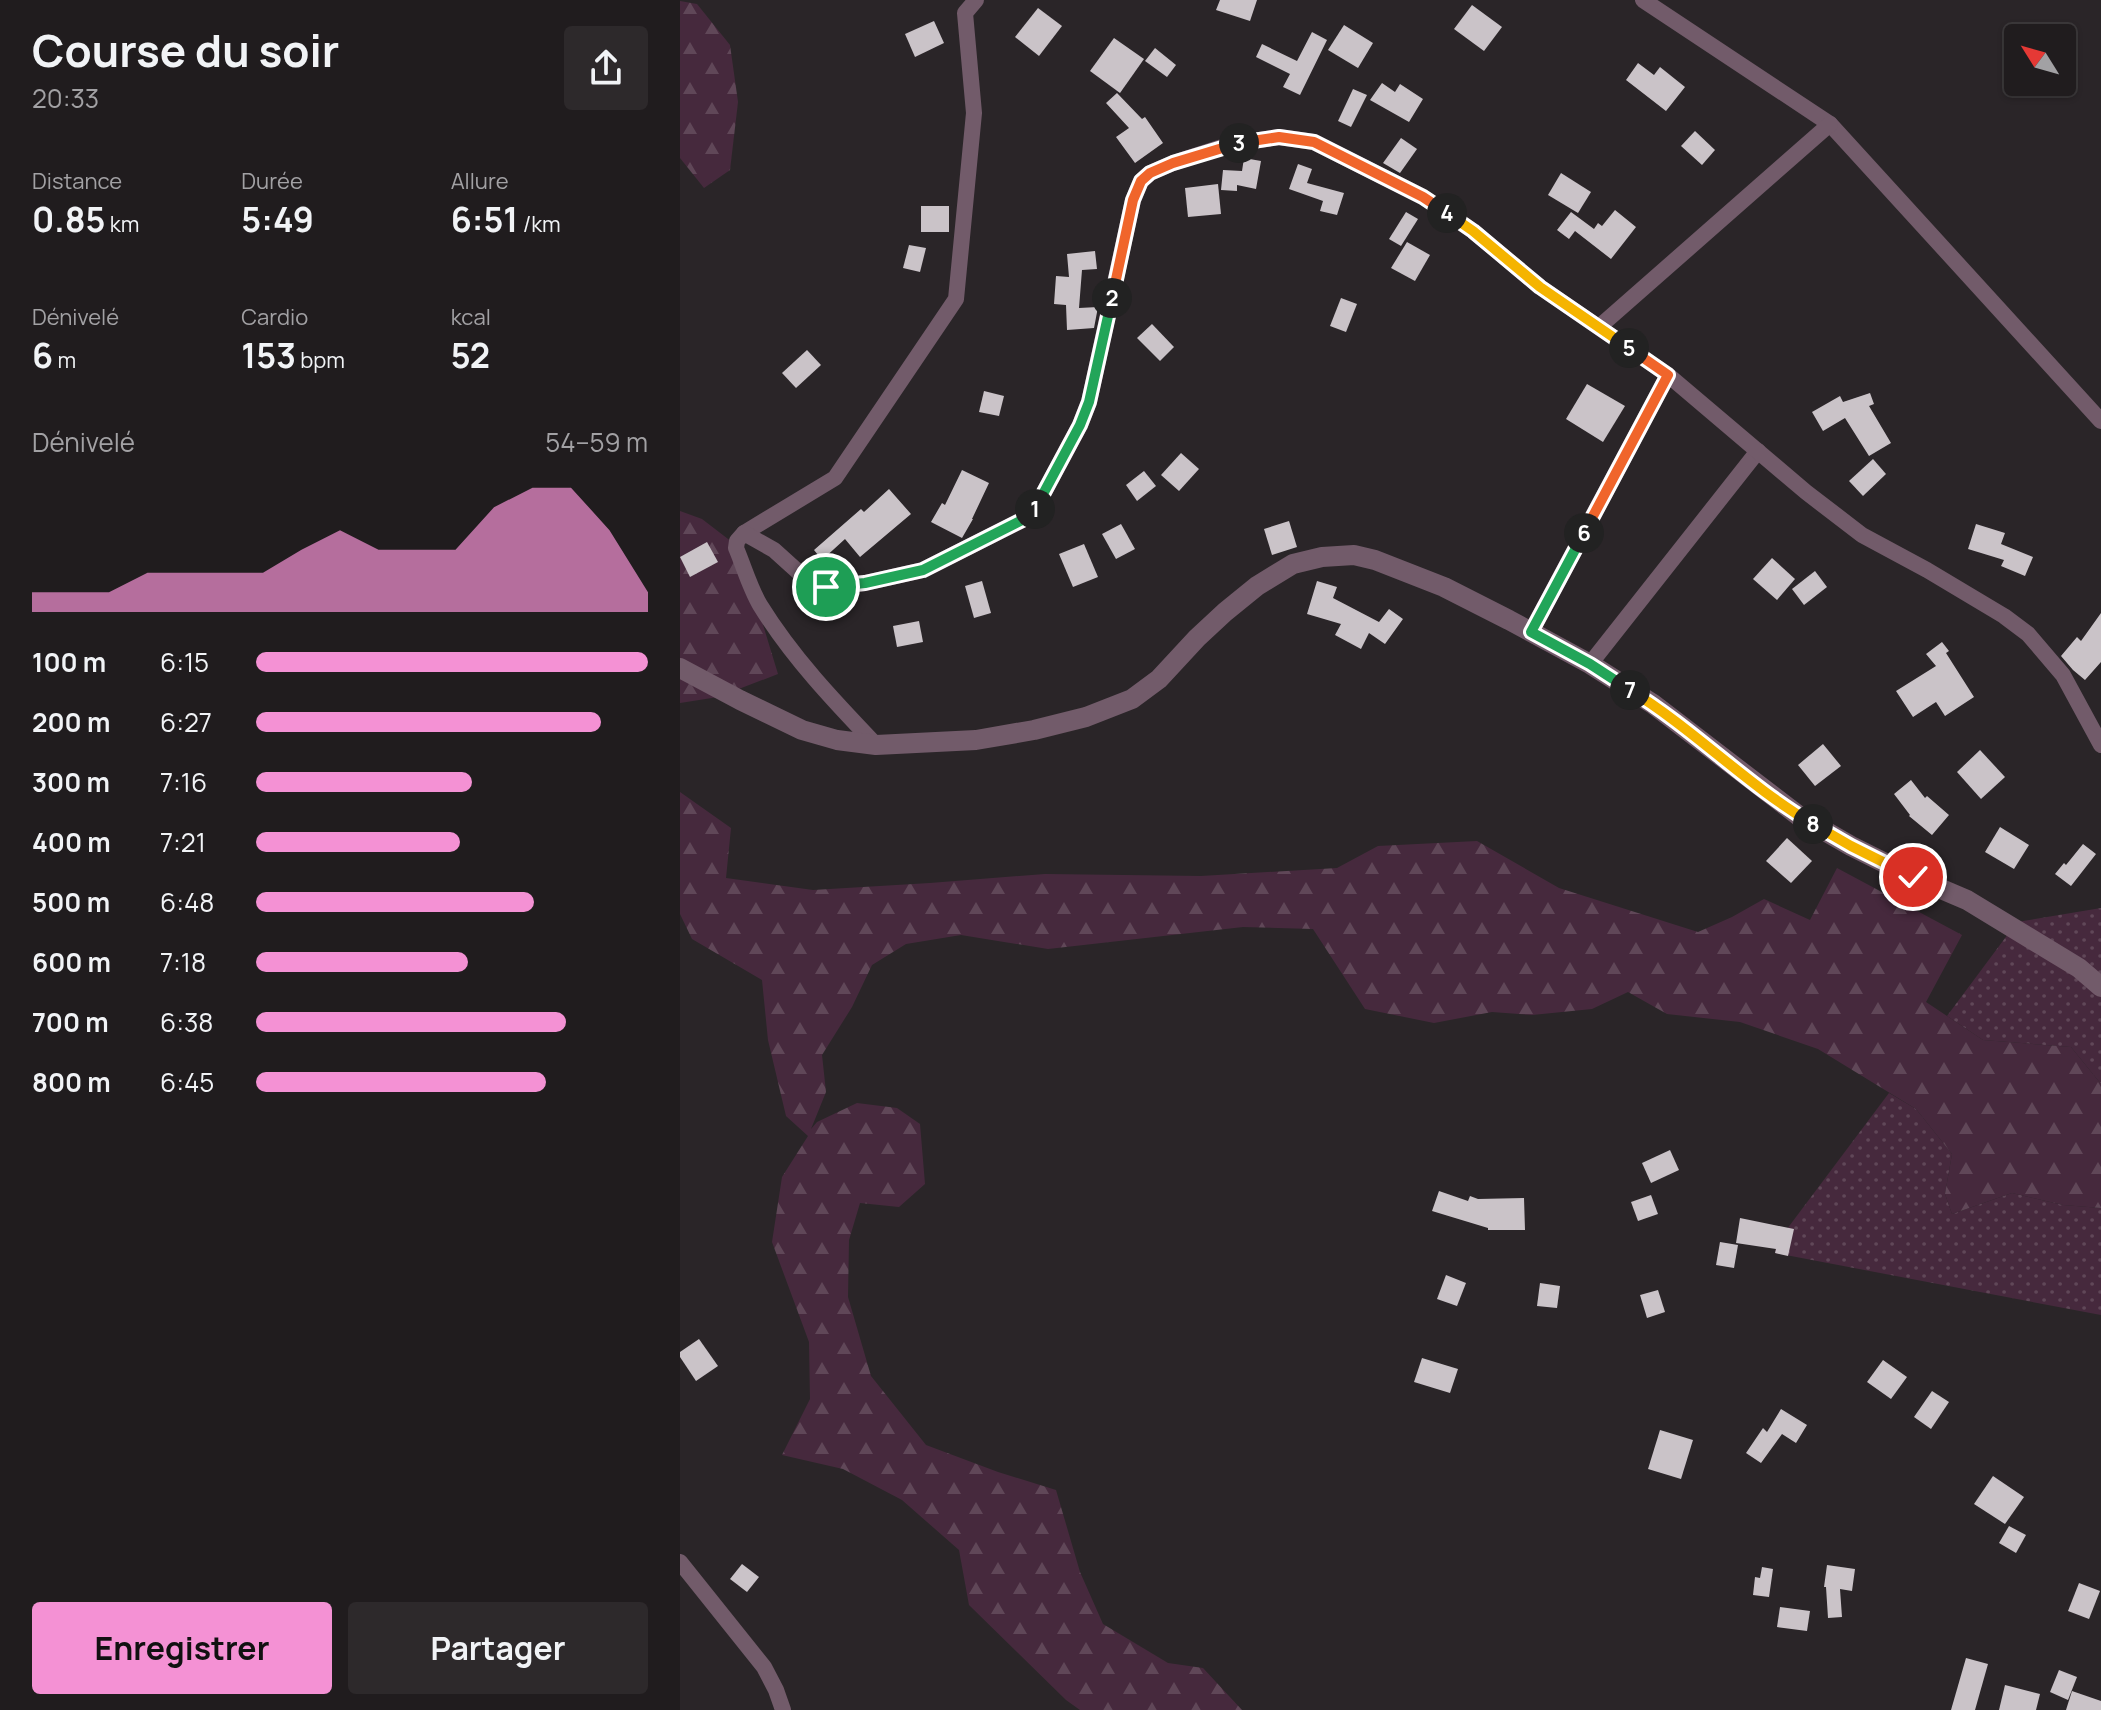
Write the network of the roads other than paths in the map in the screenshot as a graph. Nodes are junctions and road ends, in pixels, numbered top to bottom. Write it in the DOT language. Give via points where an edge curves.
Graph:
graph roads {
  1 [pos="976,0"];
  2 [pos="1643,0"];
  3 [pos="1830,124"];
  4 [pos="1599,327"];
  5 [pos="1668,375"];
  6 [pos="2101,421"];
  7 [pos="1758,451"];
  8 [pos="744,533"];
  9 [pos="1531,632"];
  10 [pos="1590,664"];
  11 [pos="680,668"];
  12 [pos="876,745"];
  13 [pos="2101,745"];
  14 [pos="2101,987"];
  15 [pos="680,1562"];
  16 [pos="783,1710"];
  1 -- 8 [label="street" via="965,13 974,113 956,299 835,478"];
  2 -- 3 [label="street"];
  3 -- 4 [label="street"];
  3 -- 6 [label="street"];
  4 -- 5 [label="street"];
  4 -- 8 [label="street" via="1423,197 1314,142 1279,137 1228,145 1173,163 1141,181 1089,402 1034,511 923,570 826,587 805,578 774,550"];
  5 -- 7 [label="street"];
  5 -- 9 [label="street"];
  7 -- 10 [label="street"];
  7 -- 13 [label="street" via="1862,535 2028,634 2063,675"];
  8 -- 12 [label="street" via="736,548 758,603 825,692"];
  9 -- 10 [label="street"];
  9 -- 12 [label="street" via="1444,587 1375,560 1322,557 1293,564 1257,586 1132,699 1034,730 976,740"];
  10 -- 14 [label="street" via="1653,704 1799,816 1967,900"];
  11 -- 12 [label="street" via="802,730"];
  15 -- 16 [label="street" via="764,1667"];
}
